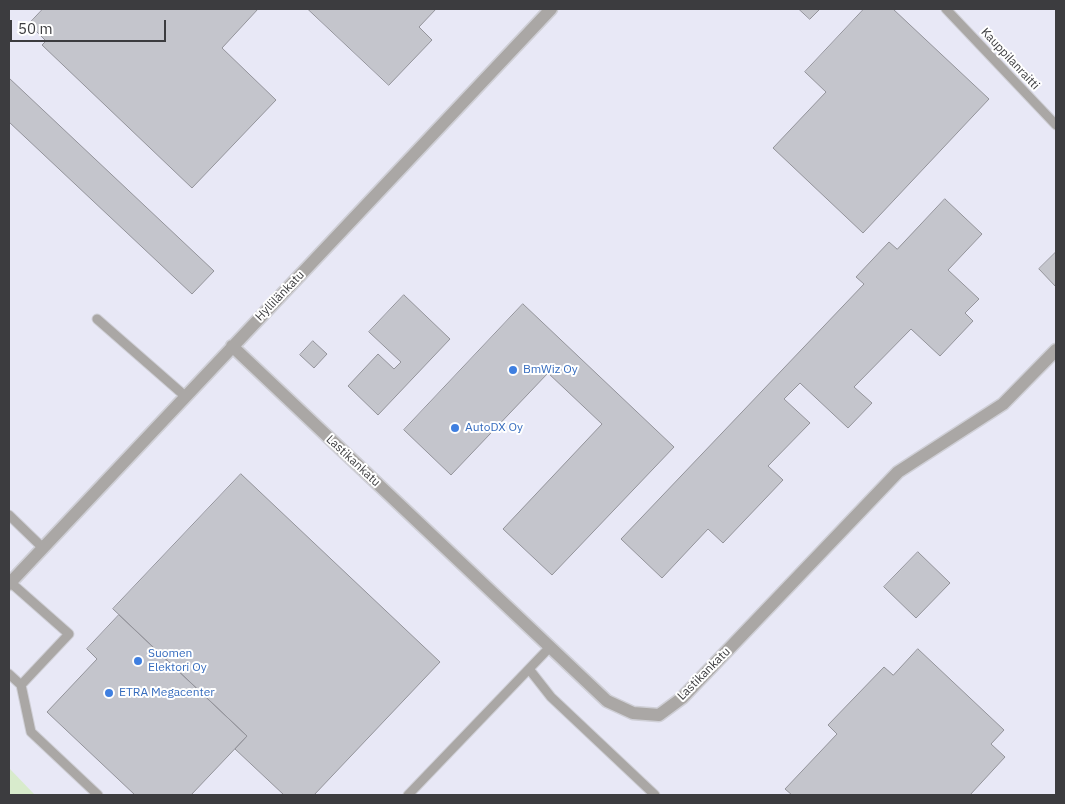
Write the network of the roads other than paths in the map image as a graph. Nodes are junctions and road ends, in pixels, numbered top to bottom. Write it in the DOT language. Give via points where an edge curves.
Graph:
graph roads {
  1 [pos="551,9"];
  2 [pos="946,9"];
  3 [pos="1056,126"];
  4 [pos="96,319"];
  5 [pos="232,346"];
  6 [pos="1056,350"];
  7 [pos="185,396"];
  8 [pos="9,515"];
  9 [pos="43,548"];
  10 [pos="10,583"];
  11 [pos="550,647"];
  12 [pos="529,669"];
  13 [pos="9,674"];
  14 [pos="21,685"];
  15 [pos="98,795"];
  16 [pos="408,795"];
  17 [pos="655,795"];
  1 -- 5 [label="street, Hyllilänkatu"];
  2 -- 3 [label="lane, Kauppilanraitti"];
  4 -- 7 [label="lane"];
  5 -- 7 [label="street, Hyllilänkatu"];
  5 -- 11 [label="street, Lastikankatu"];
  6 -- 11 [label="street, Lastikankatu" via="1003,404 898,472 682,698 659,715 633,713 607,701"];
  7 -- 9 [label="street, Hyllilänkatu"];
  8 -- 9 [label="lane"];
  9 -- 10 [label="street, Hyllilänkatu"];
  10 -- 14 [label="lane" via="69,634"];
  11 -- 12 [label="lane"];
  12 -- 16 [label="lane"];
  12 -- 17 [label="lane" via="551,697"];
  13 -- 14 [label="lane"];
  14 -- 15 [label="lane" via="30,732"];
}
